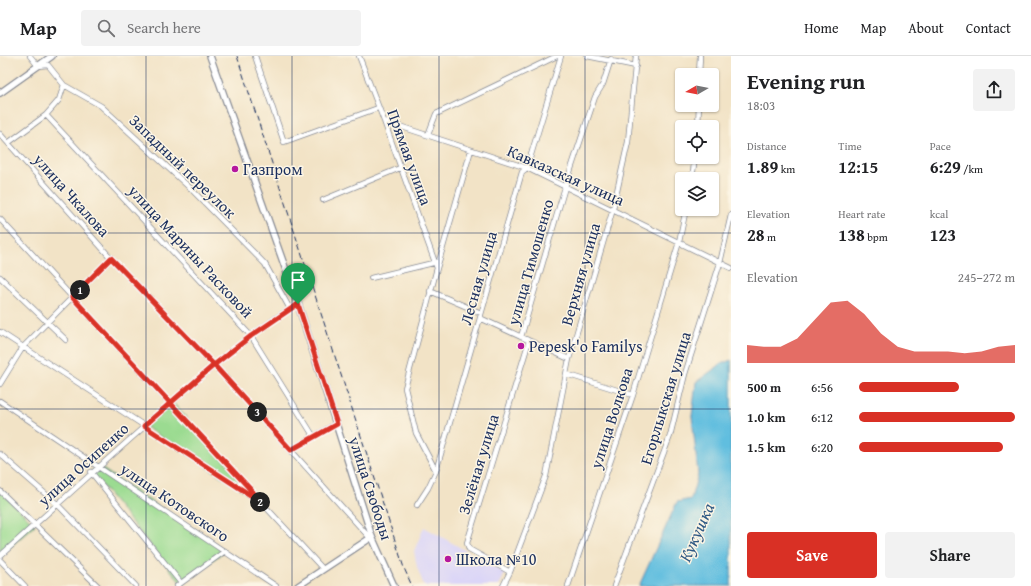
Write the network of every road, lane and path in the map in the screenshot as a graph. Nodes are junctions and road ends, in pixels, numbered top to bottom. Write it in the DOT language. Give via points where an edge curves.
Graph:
graph roads {
  1 [pos="30,56"];
  2 [pos="52,56"];
  3 [pos="210,56"];
  4 [pos="256,56"];
  5 [pos="358,56"];
  6 [pos="557,56"];
  7 [pos="561,56"];
  8 [pos="587,56"];
  9 [pos="594,56"];
  10 [pos="636,56"];
  11 [pos="700,56"];
  12 [pos="611,59"];
  13 [pos="38,66"];
  14 [pos="636,66"];
  15 [pos="699,68"];
  16 [pos="64,85"];
  17 [pos="0,93"];
  18 [pos="378,108"];
  19 [pos="46,115"];
  20 [pos="384,121"];
  21 [pos="0,134"];
  22 [pos="428,135"];
  23 [pos="8,143"];
  24 [pos="470,150"];
  25 [pos="400,168"];
  26 [pos="527,168"];
  27 [pos="566,187"];
  28 [pos="323,200"];
  29 [pos="613,209"];
  30 [pos="731,215"];
  31 [pos="684,216"];
  32 [pos="0,219"];
  33 [pos="678,242"];
  34 [pos="111,258"];
  35 [pos="437,262"];
  36 [pos="720,263"];
  37 [pos="731,268"];
  38 [pos="0,277"];
  39 [pos="370,278"];
  40 [pos="430,291"];
  41 [pos="72,297"];
  42 [pos="298,304"];
  43 [pos="290,309"];
  44 [pos="481,316"];
  45 [pos="47,322"];
  46 [pos="0,332"];
  47 [pos="251,336"];
  48 [pos="521,337"];
  49 [pos="66,340"];
  50 [pos="529,341"];
  51 [pos="23,347"];
  52 [pos="569,359"];
  53 [pos="214,365"];
  54 [pos="566,374"];
  55 [pos="0,384"];
  56 [pos="633,395"];
  57 [pos="0,401"];
  58 [pos="171,403"];
  59 [pos="337,424"];
  60 [pos="144,426"];
  61 [pos="314,437"];
  62 [pos="291,450"];
  63 [pos="0,454"];
  64 [pos="98,466"];
  65 [pos="436,471"];
  66 [pos="91,472"];
  67 [pos="0,491"];
  68 [pos="57,504"];
  69 [pos="264,504"];
  70 [pos="416,505"];
  71 [pos="35,525"];
  72 [pos="371,537"];
  73 [pos="225,551"];
  74 [pos="0,556"];
  75 [pos="0,560"];
  76 [pos="323,569"];
  77 [pos="510,572"];
  78 [pos="179,584"];
  79 [pos="25,586"];
  80 [pos="98,586"];
  81 [pos="136,586"];
  82 [pos="276,586"];
  83 [pos="298,586"];
  84 [pos="394,586"];
  85 [pos="503,586"];
  86 [pos="568,586"];
  87 [pos="614,586"];
  1 -- 13 [label="street"];
  2 -- 13 [label="main road"];
  3 -- 42 [label="main road, улица Свободы"];
  4 -- 18 [label="street" via="284,142"];
  5 -- 18 [label="street, Прямая улица"];
  6 -- 22 [label="street" via="436,114"];
  7 -- 26 [label="street, Лесная улица"];
  8 -- 9 [label="street"];
  9 -- 12 [label="street"];
  10 -- 14 [label="street, Верхняя улица"];
  11 -- 15 [label="street"];
  12 -- 14 [label="street"];
  12 -- 27 [label="street, улица Тимошенко" via="603,84 595,97"];
  13 -- 16 [label="street, Западный переулок" via="48,65"];
  13 -- 17 [label="main road"];
  14 -- 29 [label="street, Верхняя улица" via="628,142"];
  16 -- 19 [label="street" via="59,100"];
  16 -- 43 [label="street, Западный переулок" via="101,106 190,188 265,264"];
  18 -- 20 [label="street, Прямая улица"];
  19 -- 23 [label="street"];
  19 -- 47 [label="street, улица Марины Расковой"];
  20 -- 22 [label="street, Кавказская улица"];
  20 -- 25 [label="street, Прямая улица"];
  21 -- 23 [label="street, улица Чкалова"];
  22 -- 24 [label="street, Кавказская улица"];
  23 -- 34 [label="street, улица Чкалова"];
  24 -- 26 [label="street, Кавказская улица"];
  24 -- 35 [label="street"];
  25 -- 28 [label="street"];
  25 -- 35 [label="street, Прямая улица"];
  26 -- 27 [label="street, Кавказская улица"];
  26 -- 44 [label="street, Лесная улица" via="522,172"];
  27 -- 29 [label="street, Кавказская улица"];
  27 -- 48 [label="street, улица Тимошенко"];
  29 -- 33 [label="street, Кавказская улица"];
  29 -- 52 [label="street, Верхняя улица"];
  30 -- 36 [label="street, Егорлыкская улица"];
  31 -- 33 [label="street, улица Волкова"];
  32 -- 41 [label="street"];
  33 -- 36 [label="street, Кавказская улица"];
  33 -- 56 [label="street, улица Волкова"];
  34 -- 41 [label="street"];
  34 -- 53 [label="street, улица Чкалова"];
  35 -- 39 [label="street"];
  35 -- 40 [label="street, Прямая улица"];
  36 -- 37 [label="street, Кавказская улица"];
  36 -- 87 [label="street, Егорлыкская улица" via="685,374 670,436"];
  38 -- 45 [label="street"];
  40 -- 44 [label="street"];
  40 -- 65 [label="street" via="405,388 416,433"];
  41 -- 45 [label="street"];
  41 -- 58 [label="street"];
  42 -- 43 [label="street, улица Осипенко"];
  42 -- 59 [label="main road, улица Свободы"];
  43 -- 47 [label="street, улица Осипенко"];
  44 -- 48 [label="street"];
  44 -- 65 [label="street, Лесная улица"];
  45 -- 49 [label="street"];
  45 -- 51 [label="street"];
  46 -- 51 [label="street"];
  47 -- 53 [label="street, улица Осипенко"];
  47 -- 61 [label="street, улица Марины Расковой"];
  48 -- 50 [label="street"];
  50 -- 52 [label="street"];
  50 -- 77 [label="street, Зелёная улица" via="467,542 469,549"];
  51 -- 55 [label="street"];
  51 -- 60 [label="street"];
  52 -- 54 [label="street, Верхняя улица"];
  53 -- 58 [label="street, улица Осипенко"];
  53 -- 62 [label="street, улица Чкалова"];
  54 -- 56 [label="street"];
  54 -- 77 [label="street, Верхняя улица" via="546,476"];
  56 -- 86 [label="street, улица Волкова"];
  57 -- 64 [label="street, улица Котовского"];
  58 -- 60 [label="street, улица Осипенко"];
  58 -- 69 [label="street"];
  59 -- 61 [label="street"];
  59 -- 72 [label="main road, улица Свободы"];
  60 -- 64 [label="street, улица Осипенко"];
  60 -- 69 [label="street"];
  61 -- 62 [label="street"];
  62 -- 72 [label="street, улица Чкалова"];
  63 -- 68 [label="street"];
  64 -- 66 [label="street, улица Осипенко"];
  64 -- 73 [label="street, улица Котовского"];
  65 -- 70 [label="street, Лесная улица"];
  66 -- 68 [label="street, улица Осипенко"];
  66 -- 78 [label="street, улица Котовского"];
  67 -- 71 [label="street"];
  68 -- 71 [label="street, улица Осипенко"];
  68 -- 81 [label="street"];
  69 -- 76 [label="street"];
  71 -- 74 [label="street, улица Осипенко"];
  71 -- 80 [label="street"];
  72 -- 76 [label="main road"];
  72 -- 84 [label="main road, улица Свободы"];
  73 -- 78 [label="street"];
  73 -- 82 [label="street, улица Котовского"];
  75 -- 79 [label="street"];
  76 -- 83 [label="main road"];
  77 -- 85 [label="street, Верхняя улица"];
}
